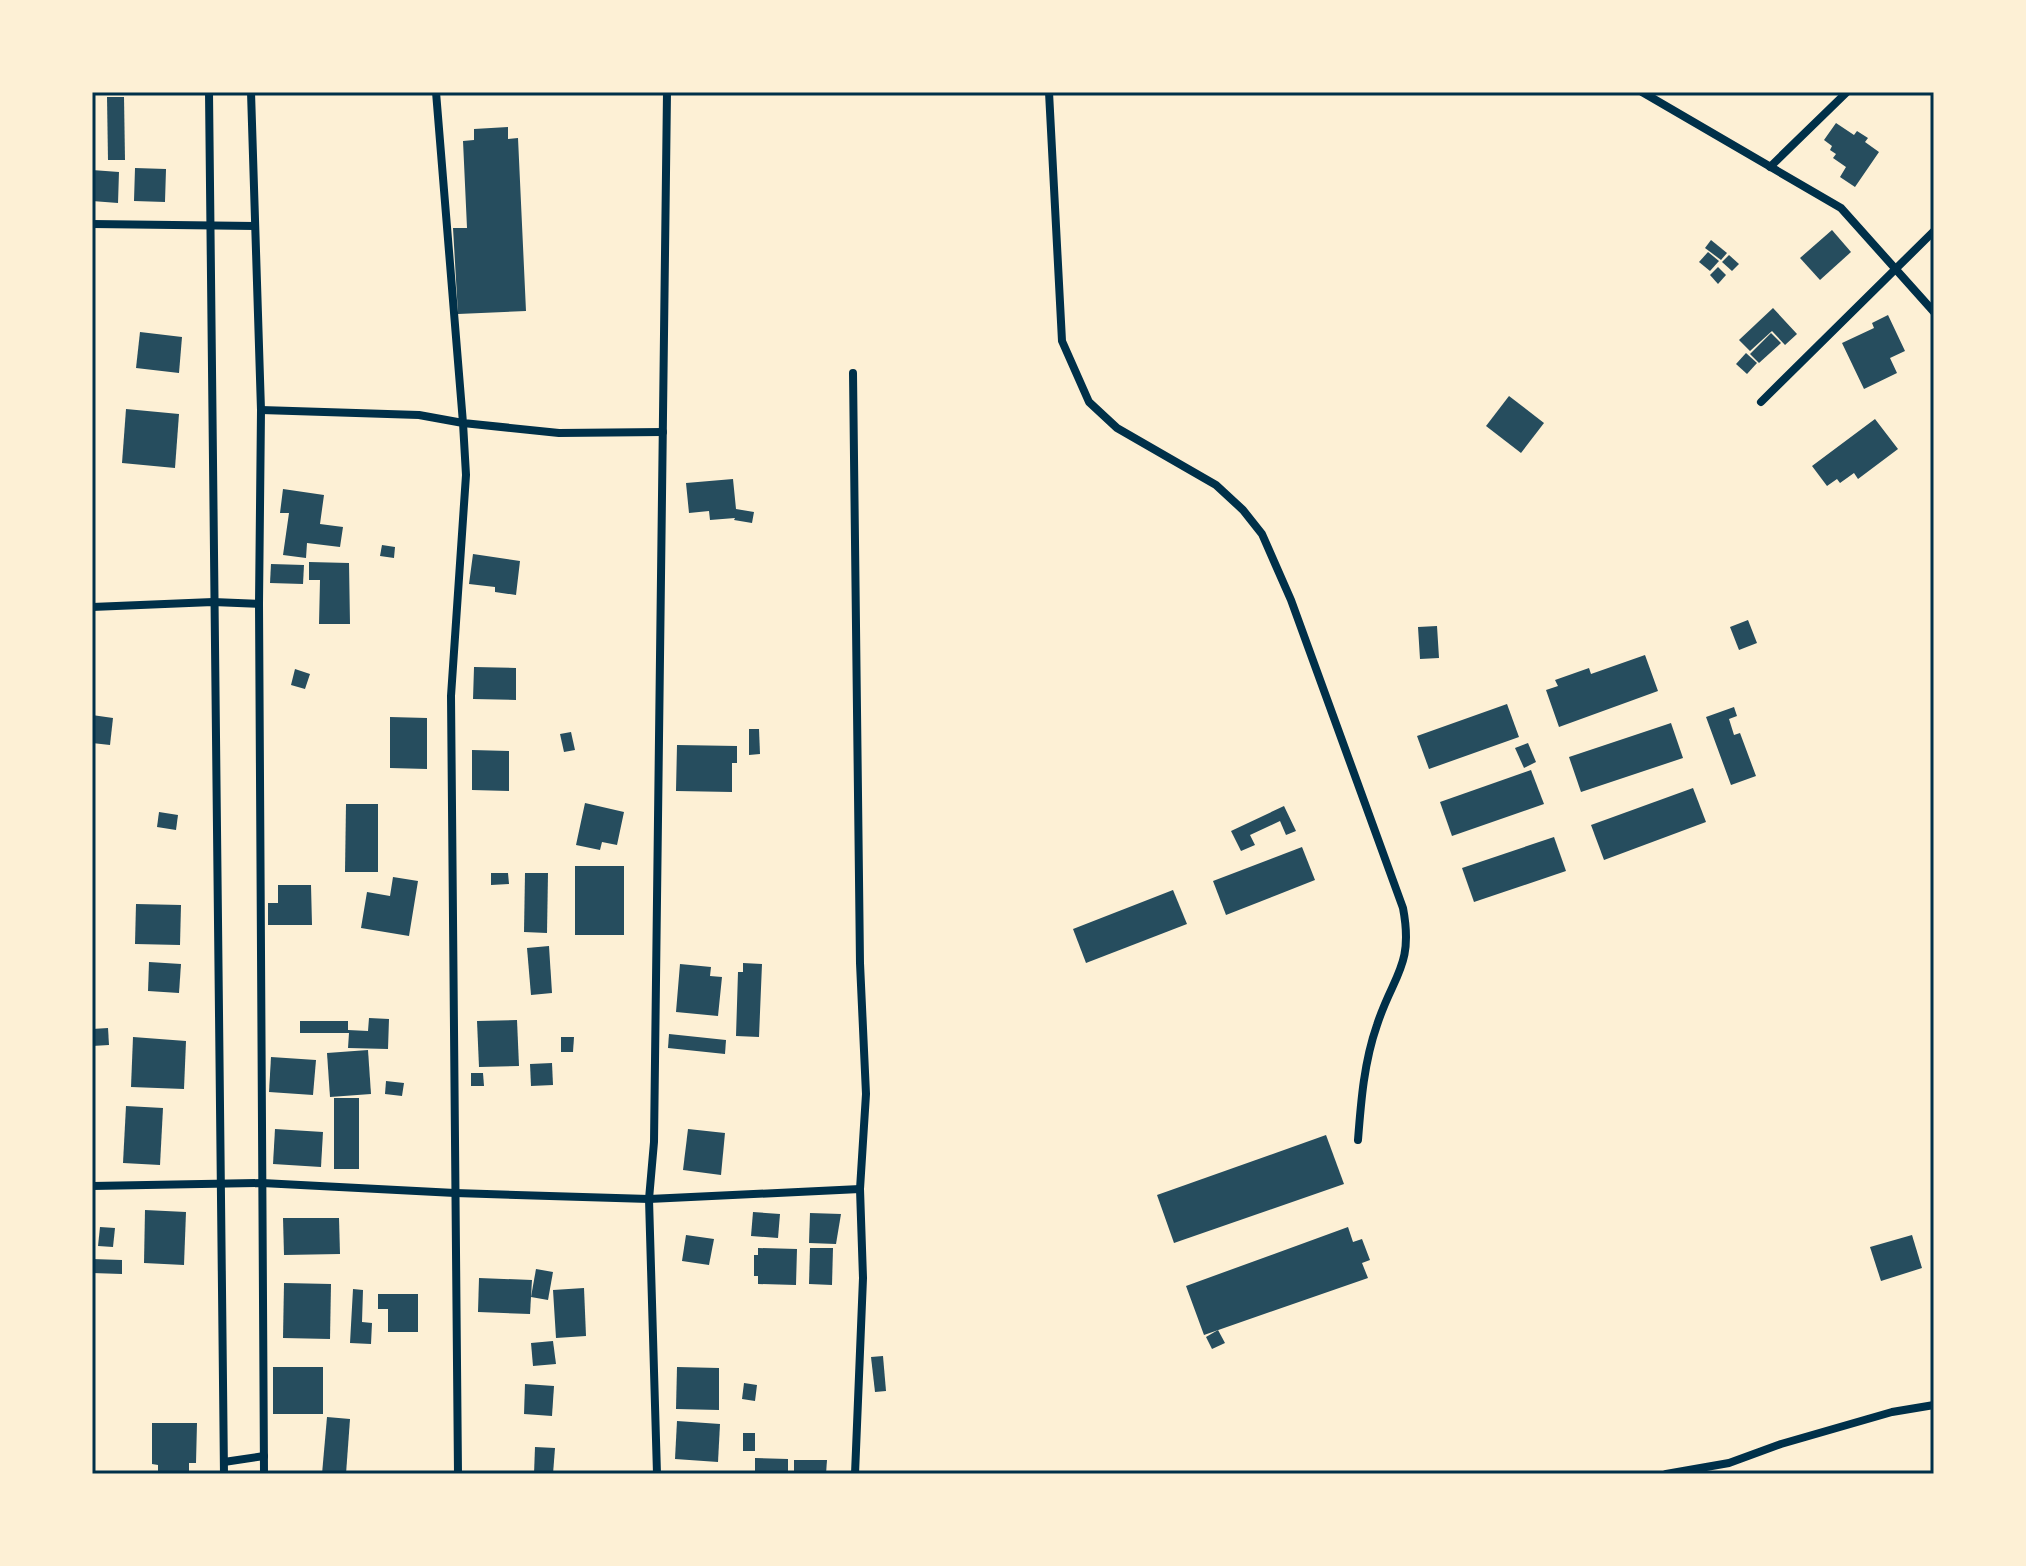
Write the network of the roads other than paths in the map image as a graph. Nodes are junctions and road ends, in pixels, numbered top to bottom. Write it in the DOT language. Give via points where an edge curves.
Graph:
graph roads {
  1 [pos="209,92"];
  2 [pos="251,92"];
  3 [pos="436,92"];
  4 [pos="667,92"];
  5 [pos="1049,92"];
  6 [pos="1642,92"];
  7 [pos="1847,92"];
  8 [pos="1770,167"];
  9 [pos="92,224"];
  10 [pos="255,226"];
  11 [pos="209,227"];
  12 [pos="1934,231"];
  13 [pos="1898,269"];
  14 [pos="1934,312"];
  15 [pos="853,373"];
  16 [pos="1761,402"];
  17 [pos="261,410"];
  18 [pos="463,423"];
  19 [pos="663,432"];
  20 [pos="213,602"];
  21 [pos="259,604"];
  22 [pos="92,607"];
  23 [pos="1358,1140"];
  24 [pos="219,1183"];
  25 [pos="262,1183"];
  26 [pos="92,1186"];
  27 [pos="860,1189"];
  28 [pos="455,1193"];
  29 [pos="649,1199"];
  30 [pos="1934,1405"];
  31 [pos="264,1456"];
  32 [pos="224,1462"];
  33 [pos="224,1474"];
  34 [pos="264,1474"];
  35 [pos="458,1474"];
  36 [pos="657,1474"];
  37 [pos="855,1474"];
  38 [pos="1666,1474"];
  1 -- 11 [label="street"];
  2 -- 10 [label="street"];
  3 -- 18 [label="street"];
  4 -- 19 [label="street"];
  5 -- 23 [label="street" via="1062,341 1073,371 1089,402 1117,428 1216,485 1262,534 1403,908 1405,958 1377,1024 1363,1080"];
  6 -- 8 [label="street"];
  7 -- 8 [label="street"];
  8 -- 13 [label="street" via="1841,208"];
  9 -- 11 [label="street"];
  10 -- 11 [label="street"];
  10 -- 17 [label="street"];
  11 -- 20 [label="street"];
  12 -- 13 [label="street"];
  13 -- 14 [label="street"];
  13 -- 16 [label="street"];
  15 -- 27 [label="street" via="866,1094"];
  17 -- 18 [label="street" via="419,415"];
  17 -- 21 [label="street"];
  18 -- 19 [label="street" via="559,433"];
  18 -- 28 [label="street" via="466,475 451,696"];
  19 -- 29 [label="street"];
  20 -- 21 [label="street"];
  20 -- 22 [label="street"];
  20 -- 24 [label="street"];
  21 -- 25 [label="street"];
  24 -- 25 [label="street"];
  24 -- 26 [label="street"];
  24 -- 32 [label="street"];
  25 -- 28 [label="street"];
  25 -- 31 [label="street"];
  27 -- 29 [label="street"];
  27 -- 37 [label="street" via="863,1278"];
  28 -- 29 [label="street"];
  28 -- 35 [label="street"];
  29 -- 36 [label="street"];
  30 -- 38 [label="street" via="1892,1412 1729,1463"];
  31 -- 32 [label="street"];
  31 -- 34 [label="street"];
  32 -- 33 [label="street"];
}
